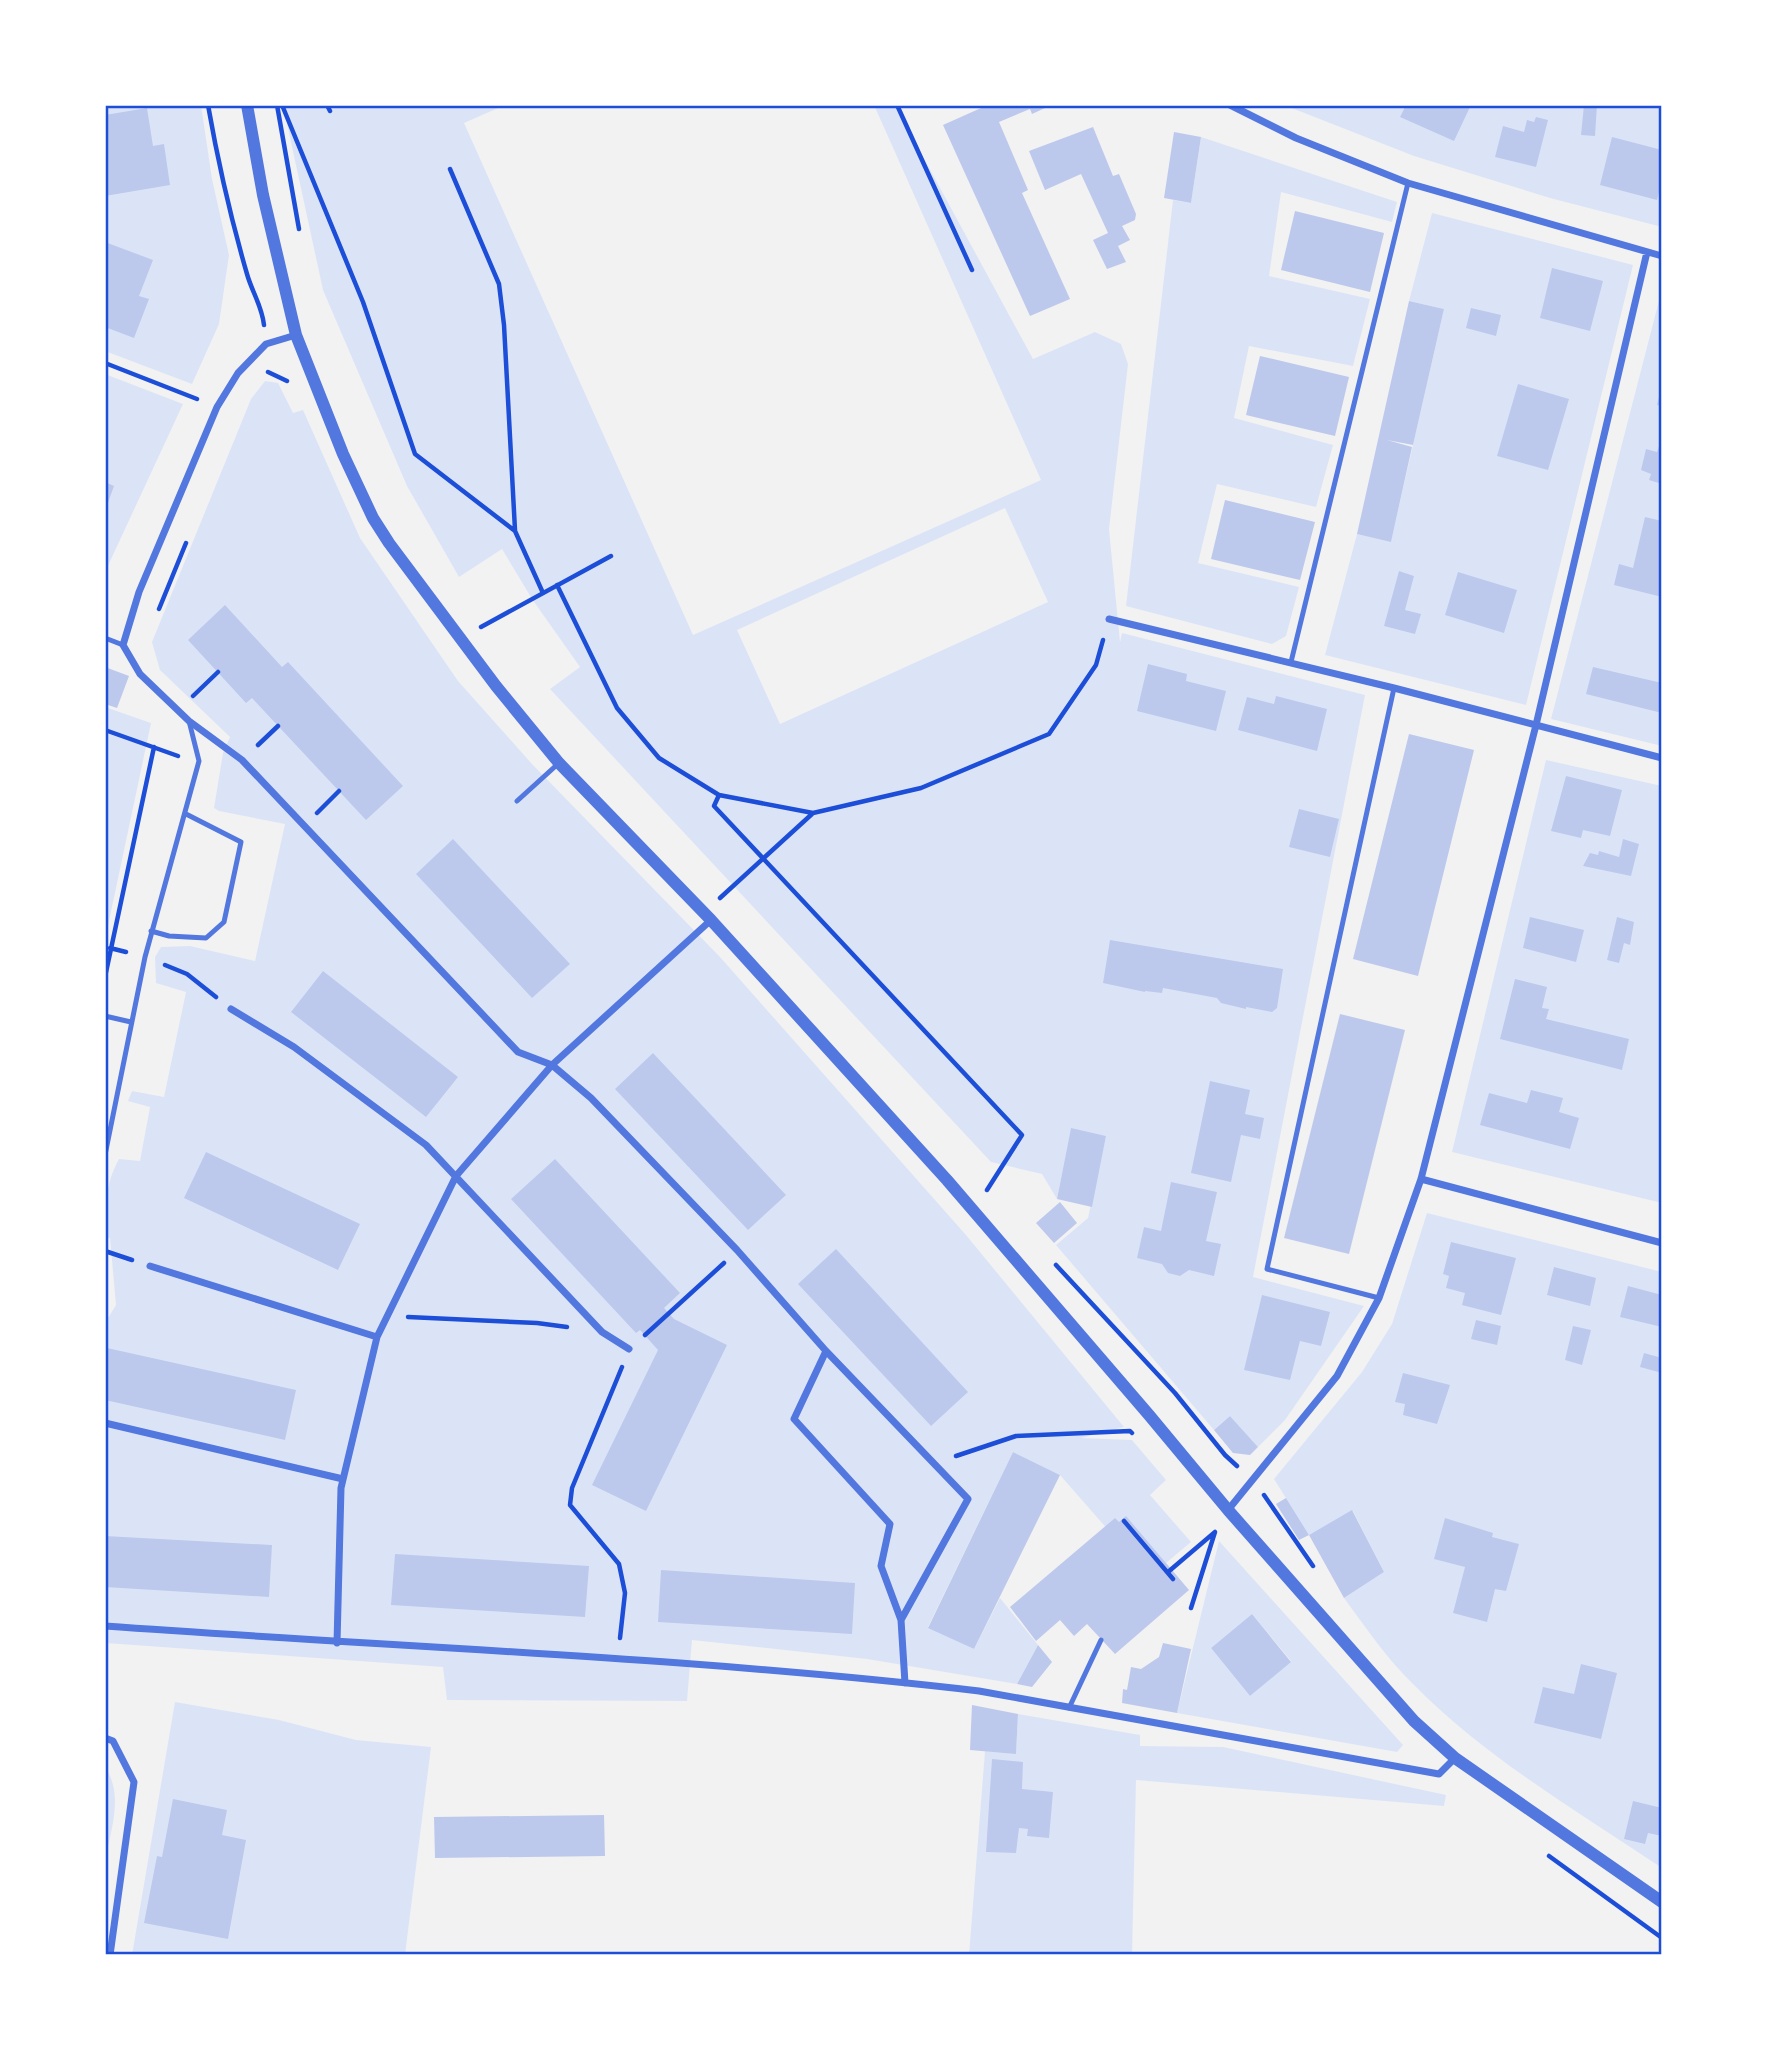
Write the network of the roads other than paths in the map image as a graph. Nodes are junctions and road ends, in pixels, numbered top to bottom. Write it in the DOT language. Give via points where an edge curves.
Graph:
graph roads {
  1 [pos="247,105"];
  2 [pos="1230,105"];
  3 [pos="1408,183"];
  4 [pos="1647,252"];
  5 [pos="1662,256"];
  6 [pos="296,335"];
  7 [pos="1109,619"];
  8 [pos="105,638"];
  9 [pos="123,645"];
  10 [pos="1291,662"];
  11 [pos="1394,688"];
  12 [pos="189,721"];
  13 [pos="1536,725"];
  14 [pos="1662,758"];
  15 [pos="559,763"];
  16 [pos="517,801"];
  17 [pos="186,814"];
  18 [pos="711,920"];
  19 [pos="151,931"];
  20 [pos="231,1009"];
  21 [pos="105,1016"];
  22 [pos="131,1022"];
  23 [pos="552,1065"];
  24 [pos="105,1155"];
  25 [pos="456,1176"];
  26 [pos="1421,1179"];
  27 [pos="1662,1243"];
  28 [pos="150,1266"];
  29 [pos="1379,1298"];
  30 [pos="377,1337"];
  31 [pos="629,1349"];
  32 [pos="826,1351"];
  33 [pos="105,1423"];
  34 [pos="343,1479"];
  35 [pos="1228,1510"];
  36 [pos="901,1620"];
  37 [pos="105,1626"];
  38 [pos="1101,1640"];
  39 [pos="337,1643"];
  40 [pos="905,1683"];
  41 [pos="1069,1708"];
  42 [pos="105,1738"];
  43 [pos="1455,1758"];
  44 [pos="1662,1902"];
  45 [pos="110,1955"];
  1 -- 6 [label="street" via="262,195"];
  2 -- 3 [label="street" via="1296,138"];
  3 -- 4 [label="street"];
  3 -- 10 [label="lane"];
  4 -- 5 [label="street"];
  4 -- 13 [label="street"];
  6 -- 9 [label="street" via="266,344 238,373 217,407 139,592"];
  6 -- 15 [label="street" via="343,454 379,526 406,569"];
  7 -- 10 [label="street"];
  8 -- 9 [label="lane"];
  9 -- 12 [label="street" via="140,674"];
  10 -- 11 [label="street"];
  11 -- 13 [label="street"];
  11 -- 29 [label="lane" via="1267,1269"];
  12 -- 17 [label="lane" via="200,761"];
  12 -- 23 [label="street" via="242,760 518,1052"];
  13 -- 14 [label="street"];
  13 -- 26 [label="street"];
  15 -- 16 [label="lane"];
  15 -- 18 [label="street"];
  17 -- 19 [label="lane"];
  17 -- 19 [label="lane" via="241,842 224,922 206,938"];
  18 -- 23 [label="street"];
  18 -- 35 [label="street" via="947,1180"];
  19 -- 22 [label="lane"];
  20 -- 25 [label="street" via="294,1047 426,1144"];
  21 -- 22 [label="lane"];
  22 -- 24 [label="lane"];
  23 -- 25 [label="street"];
  23 -- 32 [label="street" via="610,1117"];
  25 -- 30 [label="street"];
  25 -- 31 [label="street" via="602,1332"];
  26 -- 27 [label="street"];
  26 -- 29 [label="street"];
  28 -- 30 [label="street"];
  29 -- 35 [label="street" via="1337,1376"];
  30 -- 34 [label="street"];
  32 -- 36 [label="street" via="794,1419 891,1524 881,1566"];
  32 -- 36 [label="street" via="968,1499"];
  33 -- 34 [label="street"];
  34 -- 39 [label="street"];
  35 -- 43 [label="street" via="1378,1683"];
  36 -- 40 [label="street"];
  37 -- 39 [label="street"];
  38 -- 41 [label="lane"];
  39 -- 40 [label="street" via="618,1659"];
  40 -- 41 [label="street"];
  41 -- 43 [label="street" via="1439,1774"];
  42 -- 45 [label="street" via="113,1741 134,1782"];
  43 -- 44 [label="street"];
}
